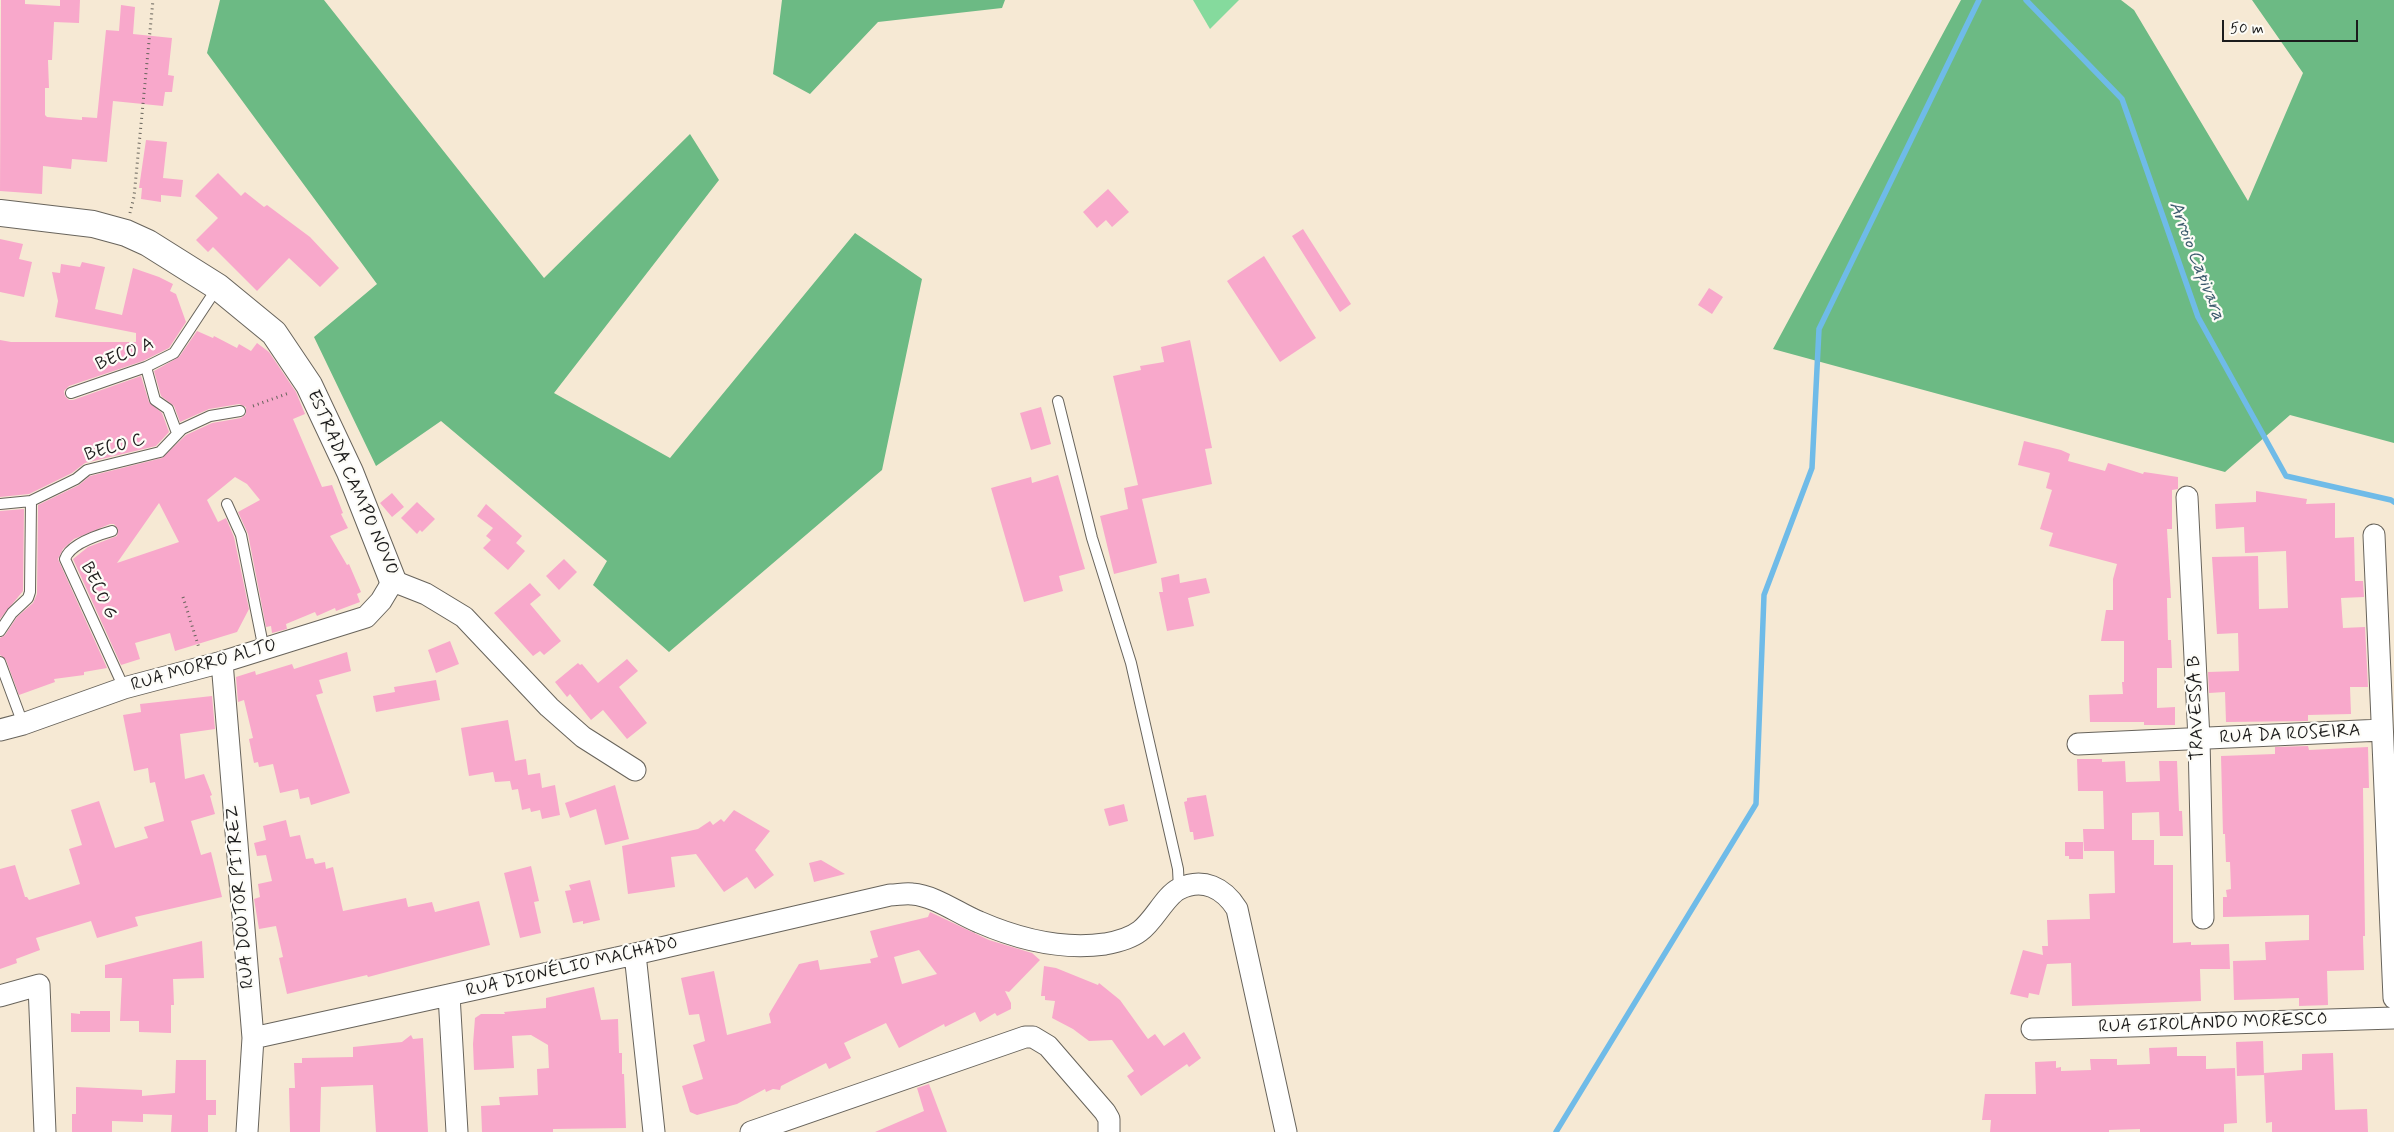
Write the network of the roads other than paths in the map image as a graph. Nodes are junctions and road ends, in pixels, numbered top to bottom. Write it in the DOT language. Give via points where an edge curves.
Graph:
graph roads {
  1 [pos="0,213"];
  2 [pos="218,288"];
  3 [pos="146,367"];
  4 [pos="70,393"];
  5 [pos="1058,401"];
  6 [pos="240,411"];
  7 [pos="176,433"];
  8 [pos="2187,497"];
  9 [pos="31,500"];
  10 [pos="0,504"];
  11 [pos="227,504"];
  12 [pos="112,531"];
  13 [pos="2374,534"];
  14 [pos="394,581"];
  15 [pos="0,631"];
  16 [pos="264,650"];
  17 [pos="0,662"];
  18 [pos="222,662"];
  19 [pos="124,688"];
  20 [pos="23,724"];
  21 [pos="0,730"];
  22 [pos="2382,730"];
  23 [pos="2199,739"];
  24 [pos="2078,744"];
  25 [pos="635,770"];
  26 [pos="1179,889"];
  27 [pos="2203,918"];
  28 [pos="635,954"];
  29 [pos="2394,990"];
  30 [pos="449,995"];
  31 [pos="0,996"];
  32 [pos="2394,998"];
  33 [pos="2394,1018"];
  34 [pos="2032,1030"];
  35 [pos="253,1038"];
  36 [pos="1109,1125"];
  37 [pos="44,1132"];
  38 [pos="248,1132"];
  39 [pos="457,1132"];
  40 [pos="654,1132"];
  41 [pos="751,1132"];
  42 [pos="1286,1132"];
  1 -- 2 [label="street, ESTRADA CAMPO NOVO" via="93,224 126,233 148,243"];
  2 -- 3 [label="lane, BECO A" via="174,352"];
  2 -- 14 [label="street, ESTRADA CAMPO NOVO" via="274,333 309,385 350,472"];
  3 -- 4 [label="lane, BECO A"];
  3 -- 7 [label="lane" via="155,400 168,409"];
  5 -- 26 [label="lane" via="1092,538 1131,663 1178,869"];
  6 -- 7 [label="lane, BECO C" via="210,416"];
  7 -- 9 [label="lane, BECO C" via="160,452 87,470 76,479"];
  8 -- 23 [label="street, TRAVESSA B"];
  9 -- 10 [label="lane, BECO C"];
  9 -- 15 [label="lane" via="30,592"];
  11 -- 16 [label="lane" via="241,535"];
  12 -- 19 [label="lane, BECO G" via="71,550 65,559"];
  13 -- 22 [label="street"];
  14 -- 16 [label="street, RUA MORRO ALTO" via="381,602 366,617"];
  14 -- 25 [label="street, ESTRADA CAMPO NOVO" via="426,594 464,617 549,707 583,737"];
  16 -- 18 [label="street, RUA MORRO ALTO"];
  17 -- 20 [label="lane"];
  18 -- 19 [label="street, RUA MORRO ALTO"];
  18 -- 35 [label="street, RUA DOUTOR PITREZ"];
  19 -- 20 [label="street, RUA MORRO ALTO"];
  20 -- 21 [label="street, RUA MORRO ALTO"];
  22 -- 23 [label="street, RUA DA ROSEIRA"];
  22 -- 29 [label="street"];
  23 -- 24 [label="street, RUA DA ROSEIRA"];
  23 -- 27 [label="street, TRAVESSA B"];
  26 -- 28 [label="street, RUA DIONÉLIO MACHADO" via="1140,931 1114,943 1087,946 1042,943 1005,933 929,898 912,894 890,895"];
  26 -- 42 [label="street" via="1201,884 1213,886 1231,899 1237,909"];
  28 -- 30 [label="street, RUA DIONÉLIO MACHADO"];
  28 -- 40 [label="street"];
  29 -- 32 [label="street"];
  30 -- 35 [label="street, RUA DIONÉLIO MACHADO"];
  30 -- 39 [label="street"];
  31 -- 37 [label="street" via="39,985"];
  33 -- 34 [label="street, RUA GIROLANDO MORESCO"];
  35 -- 38 [label="street, RUA DOUTOR PITREZ"];
  36 -- 41 [label="street" via="1101,1106 1048,1046 1033,1037 1024,1037"];
}
